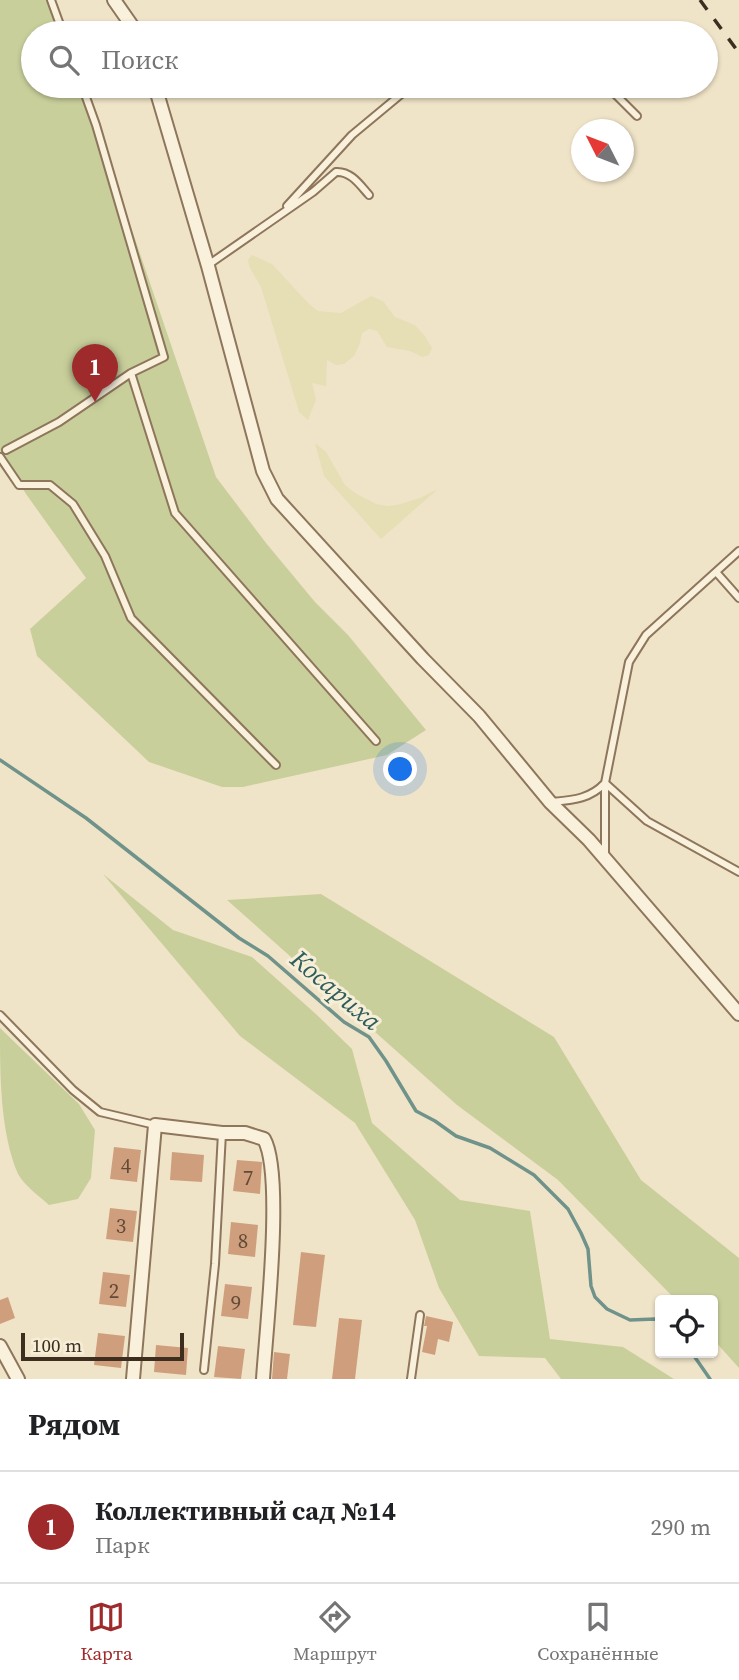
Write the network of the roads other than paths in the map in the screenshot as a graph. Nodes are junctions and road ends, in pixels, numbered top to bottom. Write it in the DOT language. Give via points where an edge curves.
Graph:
graph roads {
  1 [pos="51,0"];
  2 [pos="114,0"];
  3 [pos="59,21"];
  4 [pos="129,21"];
  5 [pos="86,98"];
  6 [pos="159,98"];
  7 [pos="397,98"];
  8 [pos="619,98"];
  9 [pos="637,116"];
  10 [pos="369,195"];
  11 [pos="281,214"];
  12 [pos="208,265"];
  13 [pos="131,373"];
  14 [pos="6,450"];
  15 [pos="0,457"];
  16 [pos="739,551"];
  17 [pos="716,572"];
  18 [pos="739,597"];
  19 [pos="376,741"];
  20 [pos="276,765"];
  21 [pos="605,783"];
  22 [pos="550,802"];
  23 [pos="605,858"];
  24 [pos="739,872"];
  25 [pos="739,1014"];
  26 [pos="0,1015"];
  27 [pos="155,1125"];
  28 [pos="222,1133"];
  29 [pos="420,1315"];
  30 [pos="0,1346"];
  31 [pos="204,1370"];
  32 [pos="18,1379"];
  33 [pos="133,1379"];
  34 [pos="263,1379"];
  35 [pos="411,1379"];
  1 -- 3 [label="lane"];
  2 -- 4 [label="street"];
  5 -- 13 [label="lane" via="164,357"];
  6 -- 12 [label="street"];
  7 -- 11 [label="lane" via="352,135"];
  8 -- 9 [label="lane"];
  10 -- 11 [label="lane" via="341,171"];
  11 -- 12 [label="lane"];
  12 -- 22 [label="street" via="263,471 277,499 479,716"];
  13 -- 14 [label="lane" via="59,422"];
  13 -- 19 [label="lane" via="175,513"];
  15 -- 20 [label="lane" via="19,485 50,485 73,504 105,556 131,618"];
  16 -- 17 [label="lane"];
  17 -- 18 [label="lane"];
  17 -- 21 [label="lane" via="646,635 634,653"];
  21 -- 22 [label="lane" via="587,796"];
  21 -- 23 [label="lane"];
  21 -- 24 [label="lane" via="647,821"];
  22 -- 23 [label="street"];
  23 -- 25 [label="street"];
  26 -- 27 [label="lane" via="100,1112"];
  27 -- 28 [label="street"];
  27 -- 33 [label="street"];
  28 -- 31 [label="lane"];
  28 -- 34 [label="street" via="264,1139 269,1148 273,1211"];
  29 -- 35 [label="lane"];
  30 -- 32 [label="street"];
}
